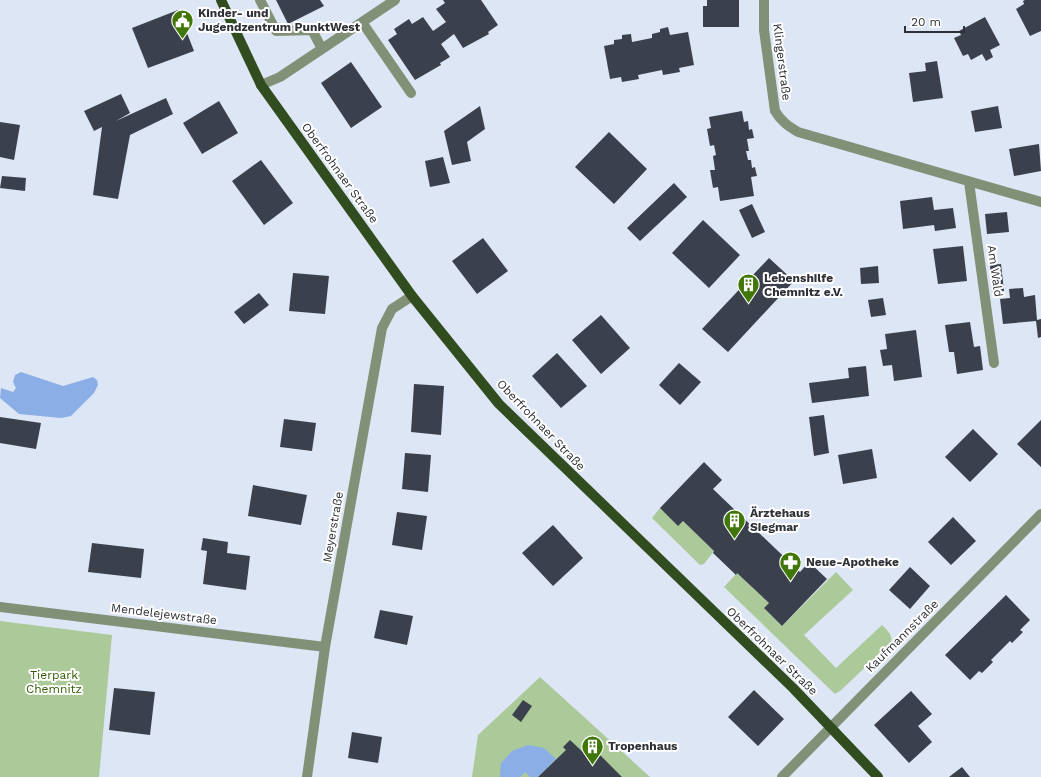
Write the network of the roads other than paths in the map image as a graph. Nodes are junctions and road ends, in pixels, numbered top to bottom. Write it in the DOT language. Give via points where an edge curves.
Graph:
graph roads {
  1 [pos="221,0"];
  2 [pos="260,0"];
  3 [pos="395,0"];
  4 [pos="764,0"];
  5 [pos="362,22"];
  6 [pos="322,49"];
  7 [pos="261,85"];
  8 [pos="411,93"];
  9 [pos="969,182"];
  10 [pos="1041,202"];
  11 [pos="412,296"];
  12 [pos="994,363"];
  13 [pos="1041,514"];
  14 [pos="0,607"];
  15 [pos="325,647"];
  16 [pos="831,727"];
  17 [pos="307,777"];
  18 [pos="782,777"];
  19 [pos="878,777"];
  1 -- 7 [label="main road, Oberfrohnaer Straße"];
  2 -- 6 [label="street" via="276,31 312,30"];
  3 -- 5 [label="street"];
  4 -- 9 [label="street, Klingerstraße" via="765,38 775,111 780,120 798,132"];
  5 -- 6 [label="street"];
  5 -- 8 [label="street"];
  6 -- 7 [label="street" via="280,77"];
  7 -- 11 [label="main road, Oberfrohnaer Straße"];
  9 -- 10 [label="street"];
  9 -- 12 [label="street, Am Wald"];
  11 -- 15 [label="street, Meyerstraße" via="392,309 382,328"];
  11 -- 16 [label="main road, Oberfrohnaer Straße" via="499,404"];
  13 -- 16 [label="street, Kaufmannstraße"];
  14 -- 15 [label="street, Mendelejewstraße"];
  15 -- 17 [label="street, Meyerstraße"];
  16 -- 18 [label="street, Kaufmannstraße"];
  16 -- 19 [label="main road, Oberfrohnaer Straße"];
}
